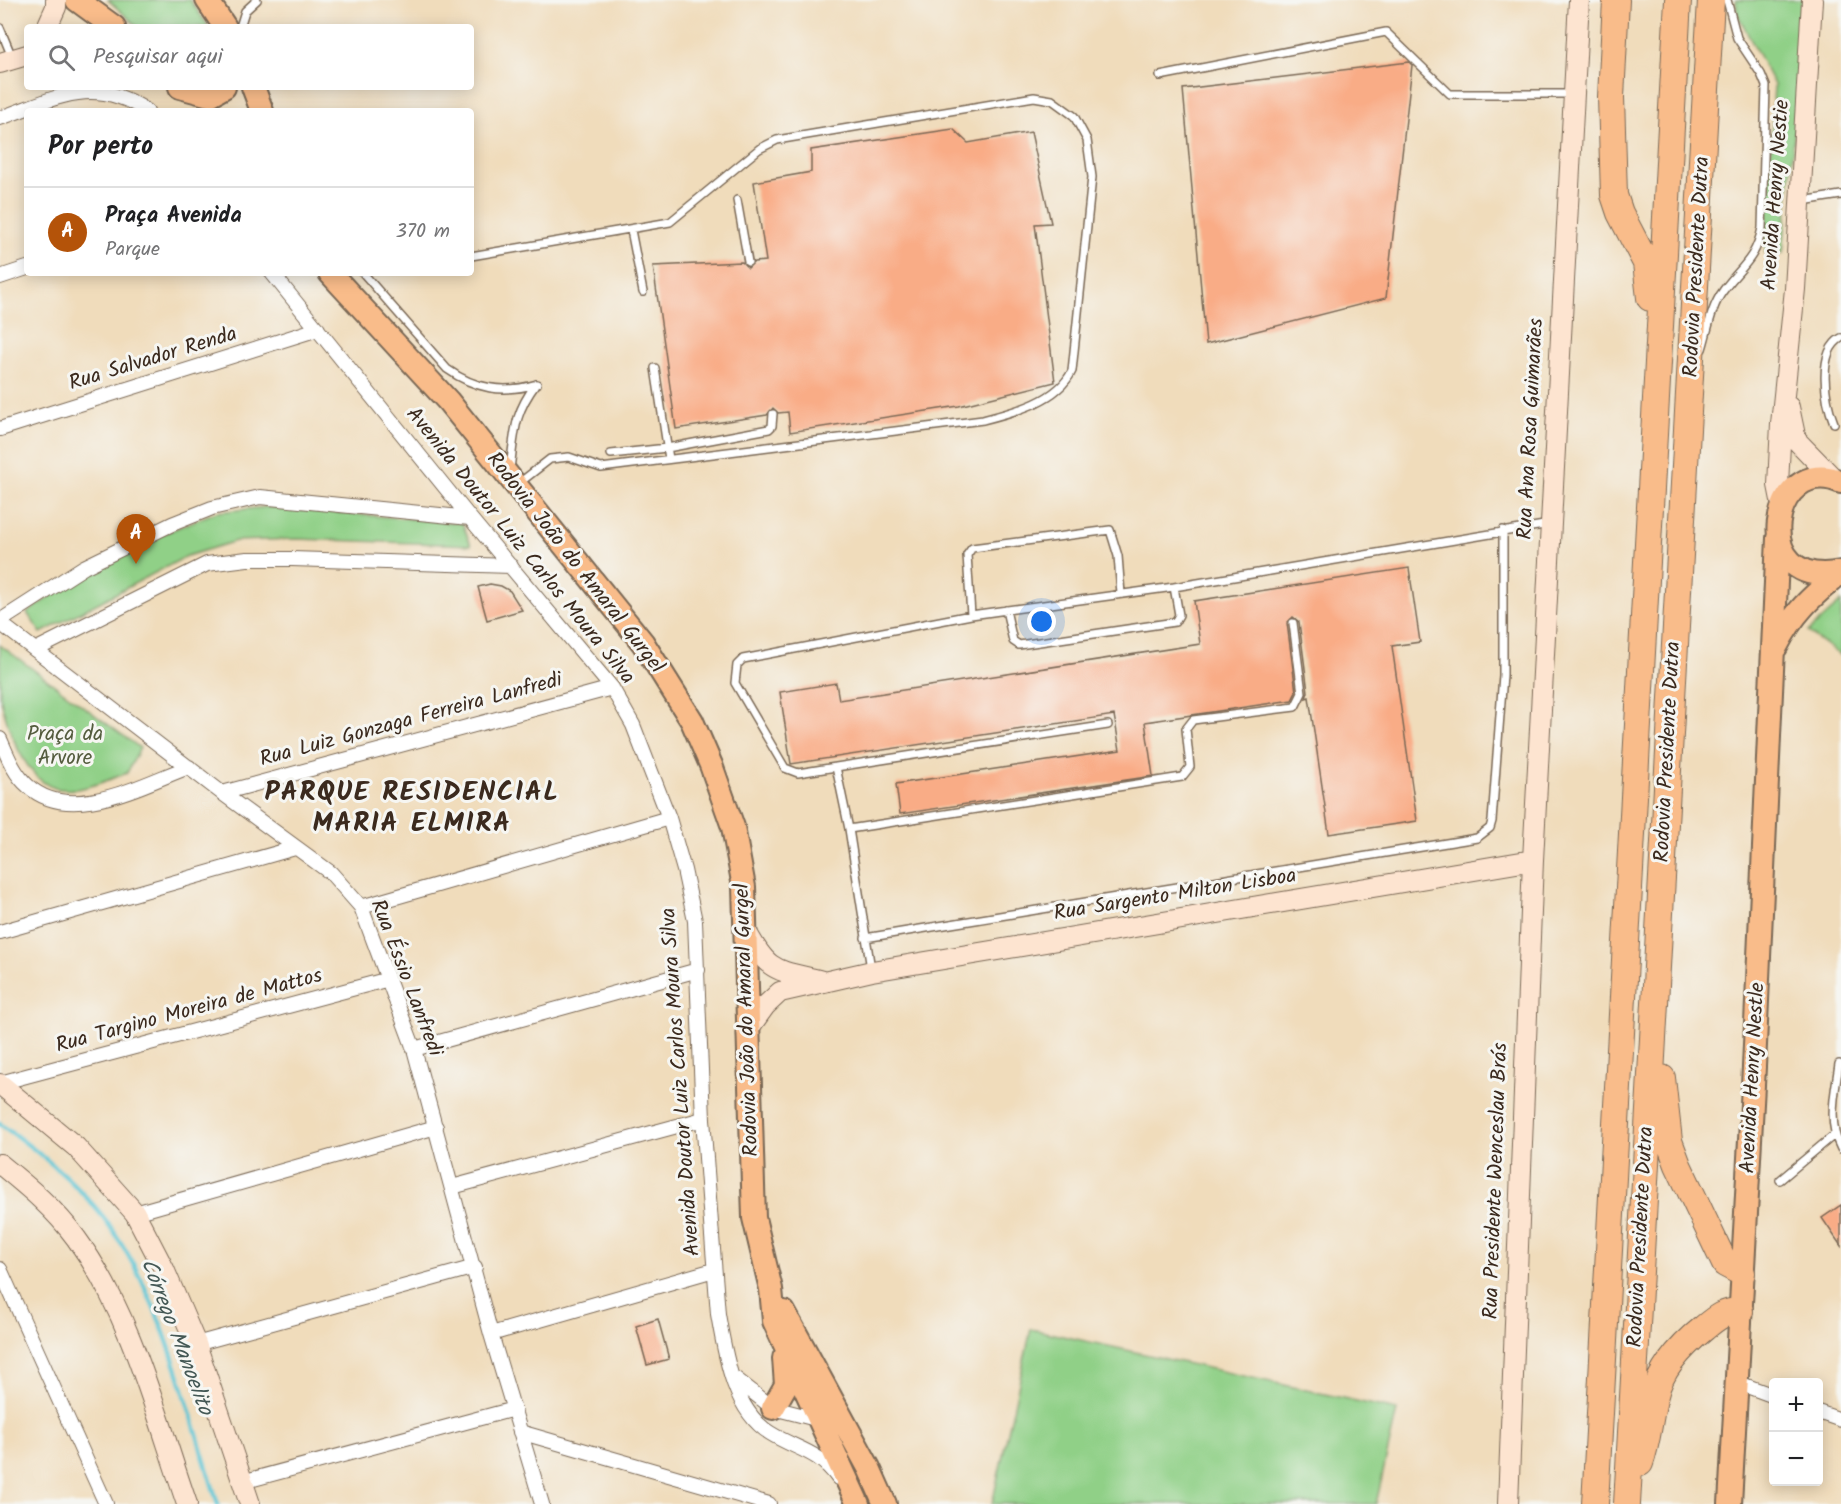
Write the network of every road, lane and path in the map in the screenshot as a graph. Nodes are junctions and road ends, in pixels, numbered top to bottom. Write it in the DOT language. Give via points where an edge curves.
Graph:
graph roads {
  1 [pos="56,0"];
  2 [pos="77,0"];
  3 [pos="207,0"];
  4 [pos="256,0"];
  5 [pos="1579,0"];
  6 [pos="1616,0"];
  7 [pos="1678,0"];
  8 [pos="1710,0"];
  9 [pos="1727,0"];
  10 [pos="1812,0"];
  11 [pos="48,24"];
  12 [pos="110,24"];
  13 [pos="223,24"];
  14 [pos="241,24"];
  15 [pos="0,28"];
  16 [pos="13,59"];
  17 [pos="1160,76"];
  18 [pos="82,90"];
  19 [pos="82,90"];
  20 [pos="178,90"];
  21 [pos="191,90"];
  22 [pos="219,90"];
  23 [pos="254,90"];
  24 [pos="1572,94"];
  25 [pos="29,108"];
  26 [pos="142,108"];
  27 [pos="193,108"];
  28 [pos="261,108"];
  29 [pos="24,110"];
  30 [pos="0,118"];
  31 [pos="1841,195"];
  32 [pos="737,200"];
  33 [pos="1800,201"];
  34 [pos="631,230"];
  35 [pos="474,256"];
  36 [pos="748,262"];
  37 [pos="24,269"];
  38 [pos="274,276"];
  39 [pos="333,276"];
  40 [pos="340,276"];
  41 [pos="366,276"];
  42 [pos="0,277"];
  43 [pos="643,292"];
  44 [pos="354,300"];
  45 [pos="318,329"];
  46 [pos="1841,338"];
  47 [pos="1658,354"];
  48 [pos="655,368"];
  49 [pos="1690,389"];
  50 [pos="1786,393"];
  51 [pos="773,414"];
  52 [pos="1834,423"];
  53 [pos="0,429"];
  54 [pos="667,448"];
  55 [pos="611,454"];
  56 [pos="669,459"];
  57 [pos="1837,480"];
  58 [pos="512,481"];
  59 [pos="1782,505"];
  60 [pos="470,518"];
  61 [pos="1550,524"];
  62 [pos="1503,530"];
  63 [pos="1778,538"];
  64 [pos="511,566"];
  65 [pos="1840,573"];
  66 [pos="1174,587"];
  67 [pos="1121,594"];
  68 [pos="1006,610"];
  69 [pos="971,615"];
  70 [pos="0,622"];
  71 [pos="1293,623"];
  72 [pos="35,650"];
  73 [pos="1773,651"];
  74 [pos="612,688"];
  75 [pos="1108,725"];
  76 [pos="0,739"];
  77 [pos="189,767"];
  78 [pos="836,767"];
  79 [pos="222,794"];
  80 [pos="669,818"];
  81 [pos="849,829"];
  82 [pos="295,848"];
  83 [pos="1533,861"];
  84 [pos="361,908"];
  85 [pos="744,925"];
  86 [pos="0,932"];
  87 [pos="865,938"];
  88 [pos="698,970"];
  89 [pos="872,971"];
  90 [pos="389,979"];
  91 [pos="825,982"];
  92 [pos="1653,1003"];
  93 [pos="747,1031"];
  94 [pos="414,1049"];
  95 [pos="1839,1064"];
  96 [pos="0,1083"];
  97 [pos="703,1119"];
  98 [pos="436,1127"];
  99 [pos="1834,1135"];
  100 [pos="1841,1149"];
  101 [pos="0,1164"];
  102 [pos="1780,1180"];
  103 [pos="452,1187"];
  104 [pos="135,1213"];
  105 [pos="475,1267"];
  106 [pos="0,1269"];
  107 [pos="714,1270"];
  108 [pos="1742,1273"];
  109 [pos="771,1290"];
  110 [pos="1740,1311"];
  111 [pos="491,1334"];
  112 [pos="779,1336"];
  113 [pos="196,1344"];
  114 [pos="732,1375"];
  115 [pos="1737,1382"];
  116 [pos="1769,1394"];
  117 [pos="773,1408"];
  118 [pos="514,1409"];
  119 [pos="1823,1414"];
  120 [pos="820,1420"];
  121 [pos="1841,1420"];
  122 [pos="520,1432"];
  123 [pos="869,1468"];
  124 [pos="242,1482"];
  125 [pos="1628,1499"];
  126 [pos="106,1504"];
  127 [pos="187,1504"];
  128 [pos="250,1504"];
  129 [pos="542,1504"];
  130 [pos="769,1504"];
  131 [pos="858,1504"];
  132 [pos="885,1504"];
  133 [pos="1508,1504"];
  134 [pos="1595,1504"];
  135 [pos="1730,1504"];
  1 -- 11 [label="street"];
  2 -- 12 [label="main road"];
  3 -- 13 [label="main road"];
  4 -- 14 [label="lane" via="245,11"];
  5 -- 24 [label="street, Rua Ana Rosa Guimarães"];
  6 -- 47 [label="highway" via="1611,97 1614,195 1646,263"];
  7 -- 47 [label="highway, Rodovia Presidente Dutra"];
  8 -- 49 [label="highway, Rodovia Presidente Dutra"];
  9 -- 49 [label="lane" via="1737,38 1766,86 1762,228 1750,260 1715,305"];
  10 -- 33 [label="street, Avenida Henry Nestie"];
  15 -- 16 [label="lane"];
  17 -- 24 [label="lane" via="1386,32 1450,94"];
  18 -- 25 [label="street"];
  19 -- 26 [label="street" via="106,92"];
  20 -- 27 [label="main road"];
  21 -- 22 [label="main road" via="210,95"];
  23 -- 28 [label="main road"];
  24 -- 61 [label="street, Rua Ana Rosa Guimarães"];
  29 -- 30 [label="street"];
  31 -- 33 [label="lane"];
  32 -- 36 [label="lane"];
  33 -- 50 [label="street, Avenida Henry Nestie"];
  34 -- 35 [label="lane"];
  34 -- 43 [label="lane"];
  34 -- 56 [label="lane" via="670,222 759,148 777,140 1034,97 1052,100 1074,116 1087,140 1092,177 1072,371 1057,392 984,420"];
  37 -- 42 [label="street"];
  38 -- 45 [label="street, Avenida Doutor Luiz Carlos Moura Silva"];
  39 -- 44 [label="main road, Rodovia João do Amaral Gurgel"];
  40 -- 44 [label="main road, Rodovia João do Amaral Gurgel"];
  41 -- 58 [label="lane" via="447,369 461,379 477,387 517,390 537,384 518,414"];
  44 -- 58 [label="main road, Rodovia João do Amaral Gurgel" via="448,401"];
  45 -- 53 [label="street, Rua Salvador Renda"];
  45 -- 60 [label="street, Avenida Doutor Luiz Carlos Moura Silva"];
  46 -- 52 [label="lane" via="1828,353 1826,397"];
  47 -- 134 [label="highway, Rodovia Presidente Dutra"];
  48 -- 54 [label="lane"];
  49 -- 92 [label="highway, Rodovia Presidente Dutra"];
  50 -- 57 [label="street" via="1796,440"];
  50 -- 59 [label="street" via="1778,484"];
  51 -- 54 [label="lane" via="769,429"];
  54 -- 55 [label="lane"];
  54 -- 56 [label="lane"];
  56 -- 58 [label="lane" via="601,468 561,457 550,459"];
  57 -- 59 [label="main road" via="1813,479 1794,489"];
  58 -- 85 [label="main road, Rodovia João do Amaral Gurgel" via="643,643 692,721 732,827 744,887"];
  59 -- 63 [label="main road, Avenida Henry Nestle" via="1777,521"];
  60 -- 64 [label="street, Avenida Doutor Luiz Carlos Moura Silva"];
  60 -- 70 [label="street" via="260,497 212,508 172,524 84,567"];
  61 -- 62 [label="lane"];
  61 -- 83 [label="street, Rua Ana Rosa Guimarães"];
  62 -- 66 [label="lane"];
  62 -- 87 [label="lane" via="1503,675 1492,821 1485,834"];
  63 -- 65 [label="main road" via="1786,556 1802,569 1821,575"];
  63 -- 73 [label="main road, Avenida Henry Nestle"];
  64 -- 72 [label="street" via="258,559 207,564"];
  64 -- 74 [label="street, Avenida Doutor Luiz Carlos Moura Silva"];
  65 -- 73 [label="main road" via="1806,601"];
  66 -- 67 [label="lane"];
  66 -- 68 [label="lane" via="1179,615 1175,622 1019,645 1013,641"];
  67 -- 68 [label="lane"];
  67 -- 69 [label="lane" via="1118,556 1110,530 1039,538 968,551"];
  68 -- 69 [label="lane"];
  69 -- 78 [label="lane" via="744,659 737,665 735,683 785,768 798,773"];
  70 -- 72 [label="street, Rua Éssio Lanfredi"];
  71 -- 81 [label="lane" via="1300,701 1295,706 1193,720 1186,729 1190,766 1182,777"];
  72 -- 77 [label="street, Rua Éssio Lanfredi"];
  73 -- 108 [label="main road, Avenida Henry Nestle"];
  74 -- 79 [label="street, Rua Luiz Gonzaga Ferreira Lanfredi"];
  74 -- 80 [label="street, Avenida Doutor Luiz Carlos Moura Silva" via="633,724"];
  75 -- 78 [label="lane"];
  76 -- 77 [label="street" via="12,767 27,786 46,799 68,804 88,803"];
  77 -- 79 [label="street, Rua Éssio Lanfredi"];
  78 -- 81 [label="lane"];
  79 -- 82 [label="street, Rua Éssio Lanfredi"];
  80 -- 84 [label="street"];
  80 -- 88 [label="street, Avenida Doutor Luiz Carlos Moura Silva" via="695,921"];
  81 -- 87 [label="lane"];
  82 -- 84 [label="street, Rua Éssio Lanfredi" via="331,873"];
  82 -- 86 [label="street"];
  83 -- 89 [label="street, Rua Sargento Milton Lisboa"];
  83 -- 133 [label="street, Rua Presidente Wenceslau Brás"];
  84 -- 90 [label="street, Rua Éssio Lanfredi"];
  85 -- 91 [label="street" via="760,957 768,964"];
  85 -- 93 [label="main road, Rodovia João do Amaral Gurgel"];
  87 -- 89 [label="lane"];
  88 -- 94 [label="street"];
  88 -- 97 [label="street, Avenida Doutor Luiz Carlos Moura Silva"];
  89 -- 91 [label="street, Rua Sargento Milton Lisboa"];
  90 -- 94 [label="street, Rua Éssio Lanfredi"];
  90 -- 96 [label="street, Rua Targino Moreira de Mattos"];
  91 -- 93 [label="street, Rua Sargento Milton Lisboa" via="780,992"];
  92 -- 108 [label="highway" via="1669,1142 1716,1248 1728,1267"];
  92 -- 125 [label="highway, Rodovia Presidente Dutra"];
  93 -- 109 [label="main road, Rodovia João do Amaral Gurgel" via="754,1218"];
  94 -- 98 [label="street, Rua Éssio Lanfredi"];
  95 -- 99 [label="lane" via="1832,1119"];
  96 -- 104 [label="street" via="76,1146"];
  97 -- 103 [label="street"];
  97 -- 107 [label="street, Avenida Doutor Luiz Carlos Moura Silva"];
  98 -- 103 [label="street, Rua Éssio Lanfredi"];
  98 -- 104 [label="street"];
  99 -- 100 [label="lane"];
  99 -- 102 [label="lane"];
  101 -- 127 [label="street" via="32,1190 75,1237 98,1273 126,1329"];
  103 -- 105 [label="street, Rua Éssio Lanfredi"];
  104 -- 113 [label="street"];
  105 -- 111 [label="street, Rua Éssio Lanfredi"];
  105 -- 113 [label="street"];
  106 -- 126 [label="street"];
  107 -- 111 [label="street"];
  107 -- 114 [label="street, Avenida Doutor Luiz Carlos Moura Silva" via="718,1314"];
  108 -- 110 [label="main road, Avenida Henry Nestle"];
  109 -- 112 [label="main road, Rodovia João do Amaral Gurgel"];
  109 -- 123 [label="main road, Rodovia João do Amaral Gurgel"];
  110 -- 115 [label="main road, Avenida Henry Nestle"];
  110 -- 125 [label="highway" via="1721,1314 1687,1342 1666,1370 1655,1394 1647,1441"];
  111 -- 118 [label="street, Rua Éssio Lanfredi"];
  112 -- 117 [label="main road" via="786,1385"];
  112 -- 120 [label="main road, Rodovia João do Amaral Gurgel"];
  113 -- 124 [label="street"];
  114 -- 117 [label="street"];
  114 -- 131 [label="street, Avenida Doutor Luiz Carlos Moura Silva" via="755,1422 822,1460"];
  115 -- 116 [label="street"];
  115 -- 135 [label="main road, Avenida Henry Nestle"];
  117 -- 120 [label="street"];
  118 -- 122 [label="street, Rua Éssio Lanfredi"];
  118 -- 124 [label="street"];
  119 -- 121 [label="street"];
  120 -- 123 [label="main road" via="836,1431"];
  120 -- 131 [label="main road, Rodovia João do Amaral Gurgel"];
  122 -- 129 [label="street, Rua Éssio Lanfredi"];
  122 -- 130 [label="street"];
  123 -- 132 [label="main road, Rodovia João do Amaral Gurgel"];
  124 -- 128 [label="street"];
}
